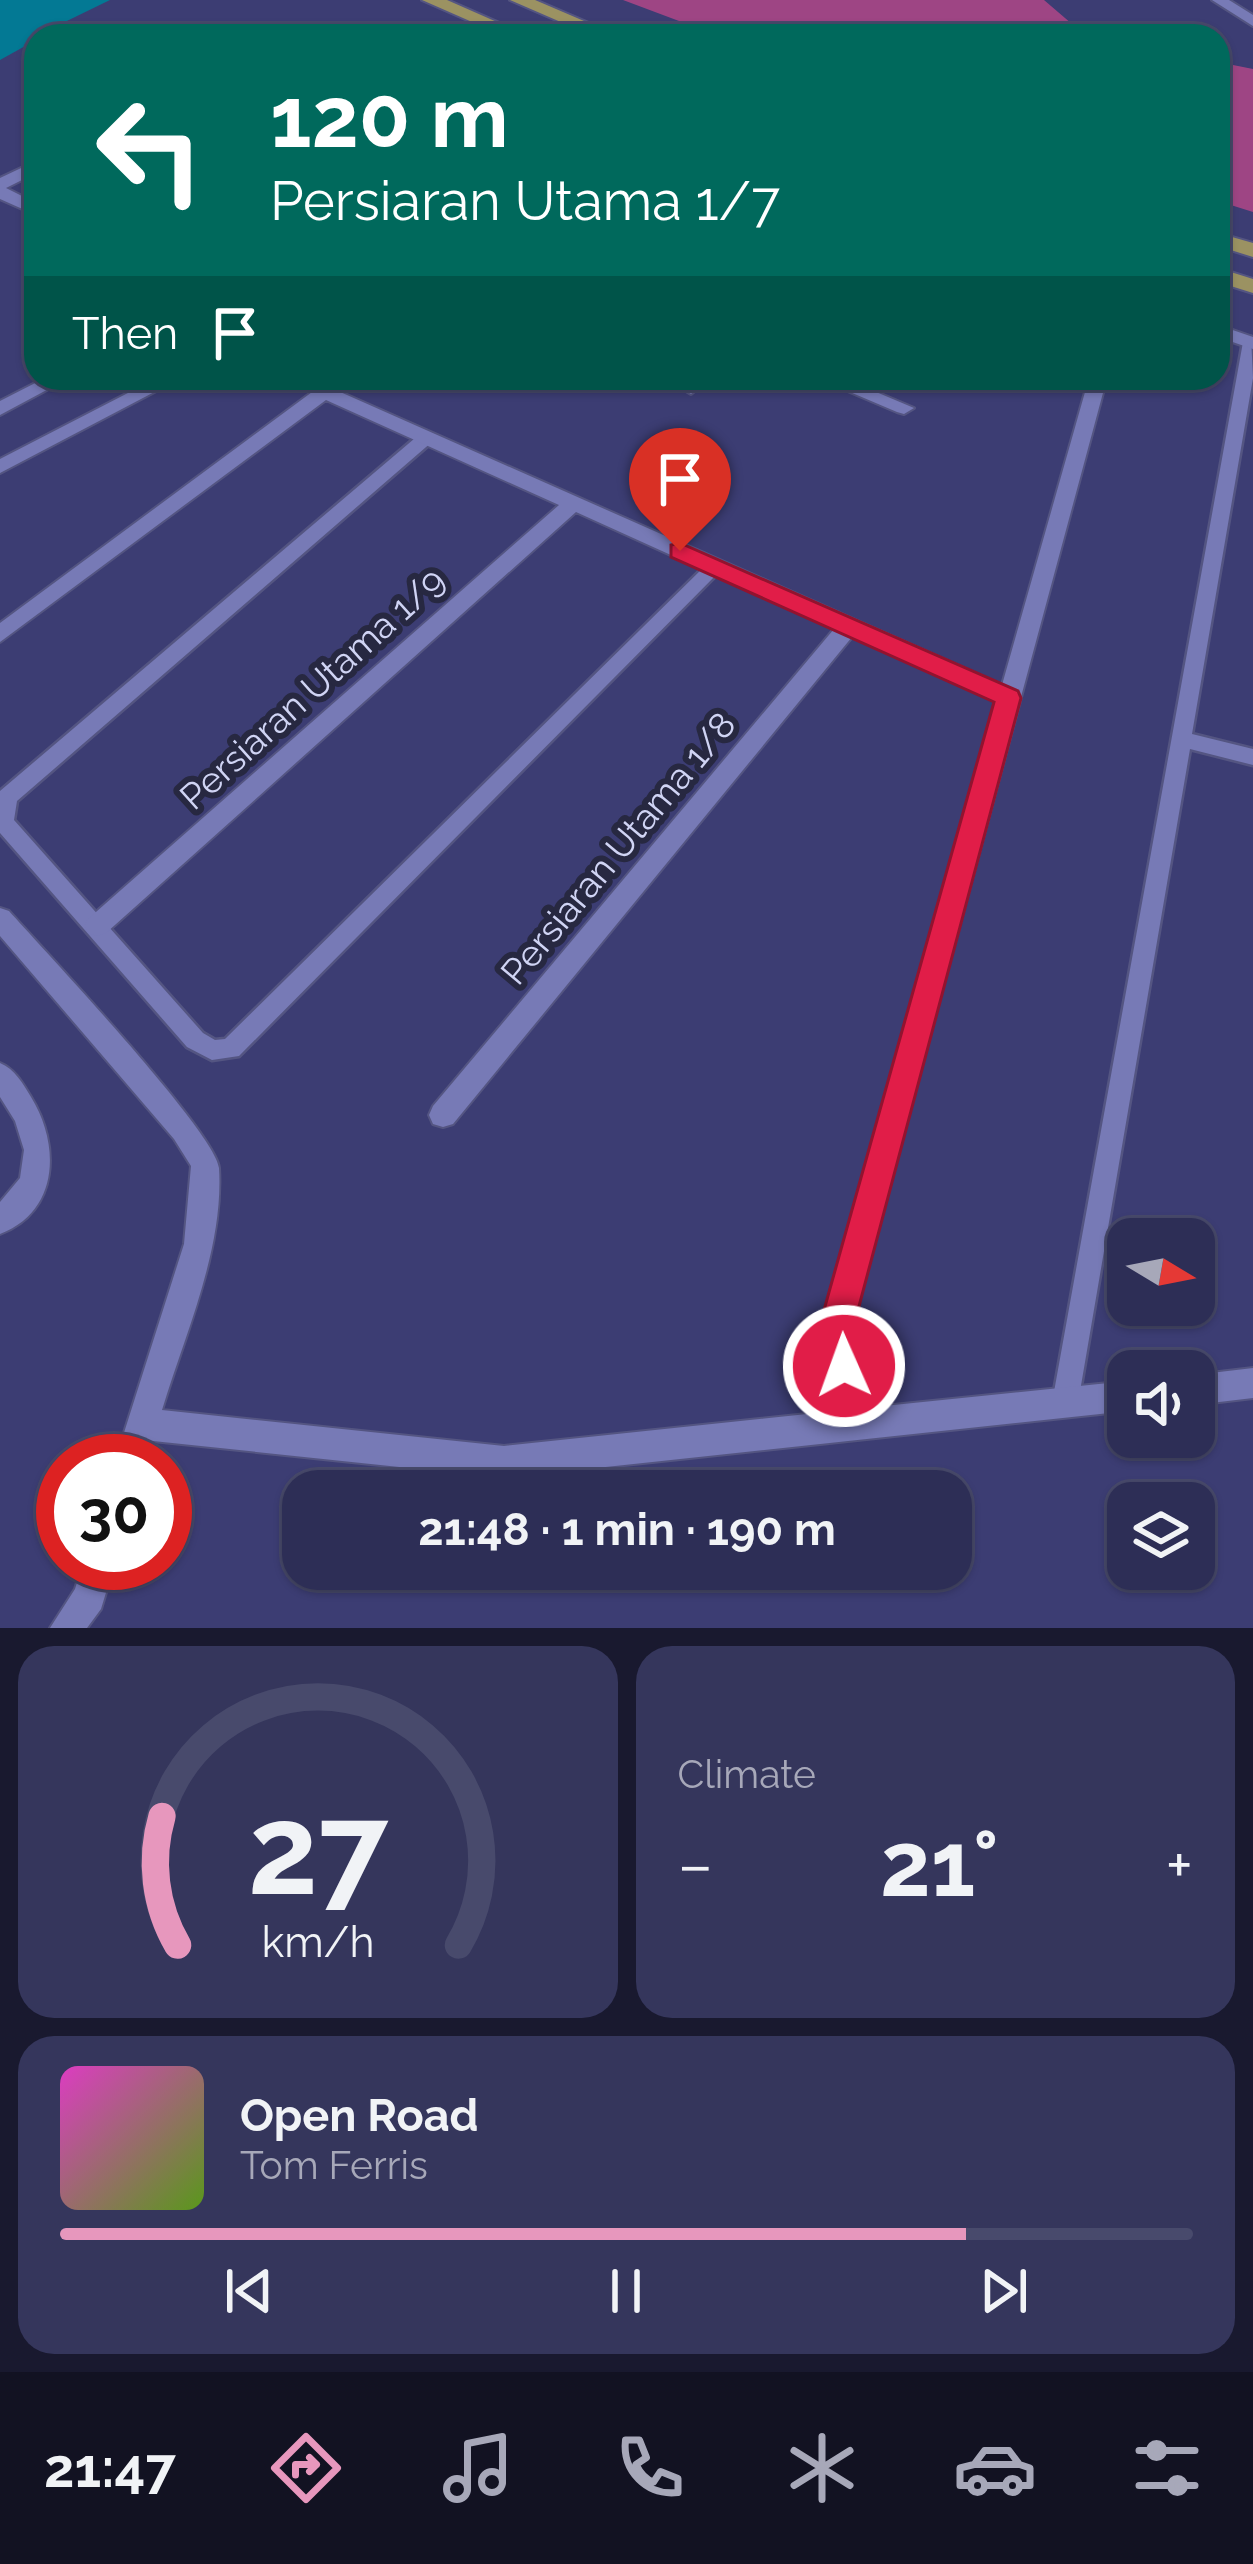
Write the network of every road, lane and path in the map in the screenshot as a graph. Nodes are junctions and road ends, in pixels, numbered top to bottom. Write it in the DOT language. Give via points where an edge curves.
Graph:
graph roads {
  1 [pos="419,0"];
  2 [pos="431,0"];
  3 [pos="520,0"];
  4 [pos="1220,0"];
  5 [pos="1253,22"];
  6 [pos="458,24"];
  7 [pos="490,24"];
  8 [pos="580,24"];
  9 [pos="1252,342"];
  10 [pos="37,390"];
  11 [pos="149,390"];
  12 [pos="327,390"];
  13 [pos="343,390"];
  14 [pos="858,390"];
  15 [pos="1095,390"];
  16 [pos="904,407"];
  17 [pos="0,409"];
  18 [pos="427,437"];
  19 [pos="0,467"];
  20 [pos="574,503"];
  21 [pos="715,567"];
  22 [pos="848,627"];
  23 [pos="0,634"];
  24 [pos="1009,698"];
  25 [pos="1181,739"];
  26 [pos="1253,757"];
  27 [pos="0,918"];
  28 [pos="97,926"];
  29 [pos="0,1075"];
  30 [pos="443,1115"];
  31 [pos="0,1221"];
  32 [pos="1253,1383"];
  33 [pos="1215,1388"];
  34 [pos="1107,1398"];
  35 [pos="1065,1403"];
  36 [pos="142,1424"];
  37 [pos="865,1424"];
  38 [pos="139,1434"];
  39 [pos="90,1590"];
  40 [pos="68,1628"];
  1 -- 6 [label="main road"];
  2 -- 7 [label="main road"];
  3 -- 8 [label="main road"];
  4 -- 5 [label="street"];
  9 -- 25 [label="lane"];
  10 -- 17 [label="street"];
  11 -- 19 [label="street"];
  12 -- 23 [label="street"];
  13 -- 18 [label="street"];
  14 -- 16 [label="street"];
  15 -- 24 [label="street"];
  18 -- 20 [label="street"];
  18 -- 28 [label="lane" via="7,797 3,822"];
  20 -- 21 [label="street"];
  20 -- 28 [label="street, Persiaran Utama 1/9"];
  21 -- 22 [label="street"];
  21 -- 28 [label="lane" via="231,1049 195,1040"];
  22 -- 24 [label="street"];
  22 -- 30 [label="street, Persiaran Utama 1/8"];
  24 -- 37 [label="street" via="841,1310 844,1366"];
  25 -- 26 [label="lane"];
  25 -- 35 [label="lane"];
  27 -- 36 [label="street" via="205,1164 198,1244"];
  29 -- 31 [label="street" via="31,1114 41,1144 34,1178"];
  32 -- 33 [label="street"];
  34 -- 35 [label="street"];
  35 -- 37 [label="street"];
  36 -- 37 [label="street" via="505,1462"];
  36 -- 38 [label="street"];
  39 -- 40 [label="street"];
}
